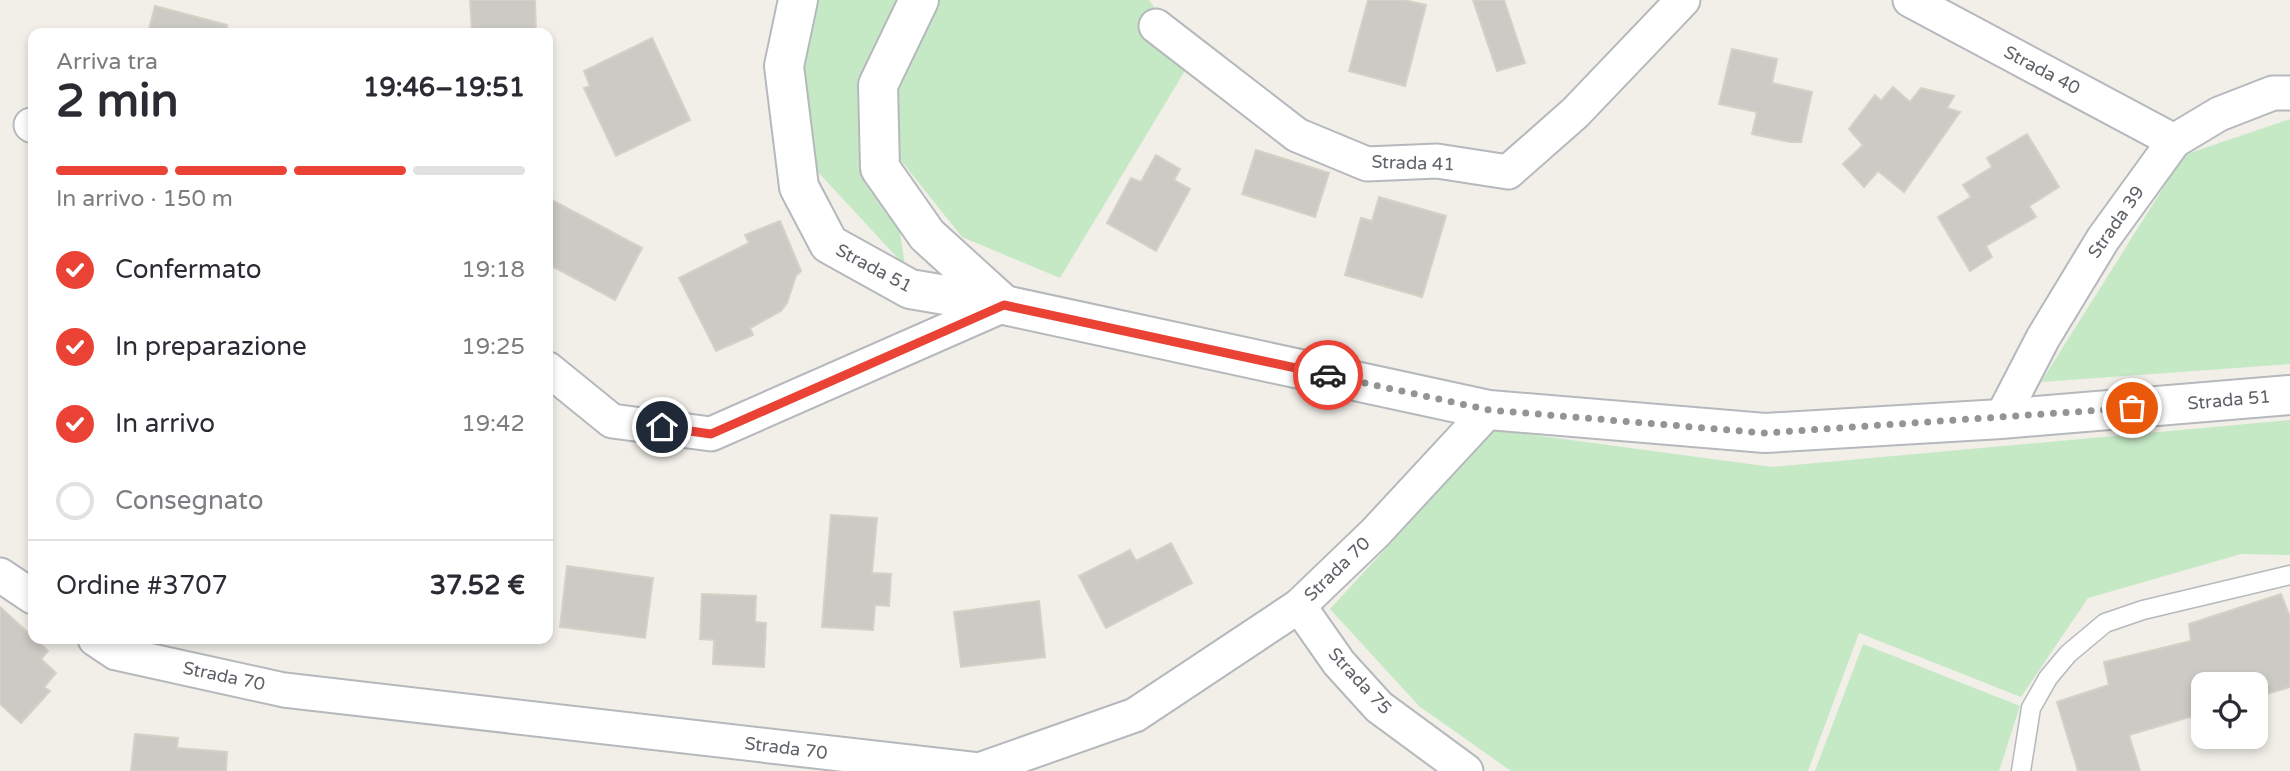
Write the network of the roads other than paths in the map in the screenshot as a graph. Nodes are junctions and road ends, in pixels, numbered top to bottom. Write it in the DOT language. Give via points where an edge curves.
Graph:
graph roads {
  1 [pos="798,0"];
  2 [pos="919,0"];
  3 [pos="1683,0"];
  4 [pos="1910,0"];
  5 [pos="1156,26"];
  6 [pos="2290,93"];
  7 [pos="2174,141"];
  8 [pos="1004,305"];
  9 [pos="553,373"];
  10 [pos="2290,395"];
  11 [pos="1489,410"];
  12 [pos="2001,419"];
  13 [pos="0,575"];
  14 [pos="2290,575"];
  15 [pos="28,594"];
  16 [pos="1299,606"];
  17 [pos="102,644"];
  18 [pos="1035,759"];
  19 [pos="1466,771"];
  20 [pos="2021,771"];
  1 -- 8 [label="street, Strada 51" via="784,66 799,187 829,244 910,289"];
  2 -- 8 [label="street" via="878,85 880,168 927,235"];
  3 -- 5 [label="street, Strada 41" via="1575,113 1508,172 1437,160 1367,164 1297,135"];
  4 -- 7 [label="street, Strada 40"];
  6 -- 7 [label="street, Strada 39" via="2273,93 2219,114"];
  7 -- 12 [label="street, Strada 39" via="2102,239"];
  8 -- 9 [label="street" via="711,434 612,421"];
  8 -- 11 [label="street, Strada 51"];
  10 -- 12 [label="street, Strada 51"];
  11 -- 12 [label="street, Strada 51" via="1765,433"];
  11 -- 16 [label="street, Strada 70"];
  13 -- 15 [label="street"];
  14 -- 20 [label="lane" via="2105,623 2068,654 2036,698"];
  16 -- 18 [label="street, Strada 70" via="1135,715"];
  16 -- 19 [label="street, Strada 75" via="1339,663 1379,707"];
  17 -- 18 [label="street, Strada 70" via="116,653 284,690 979,770"];
}
